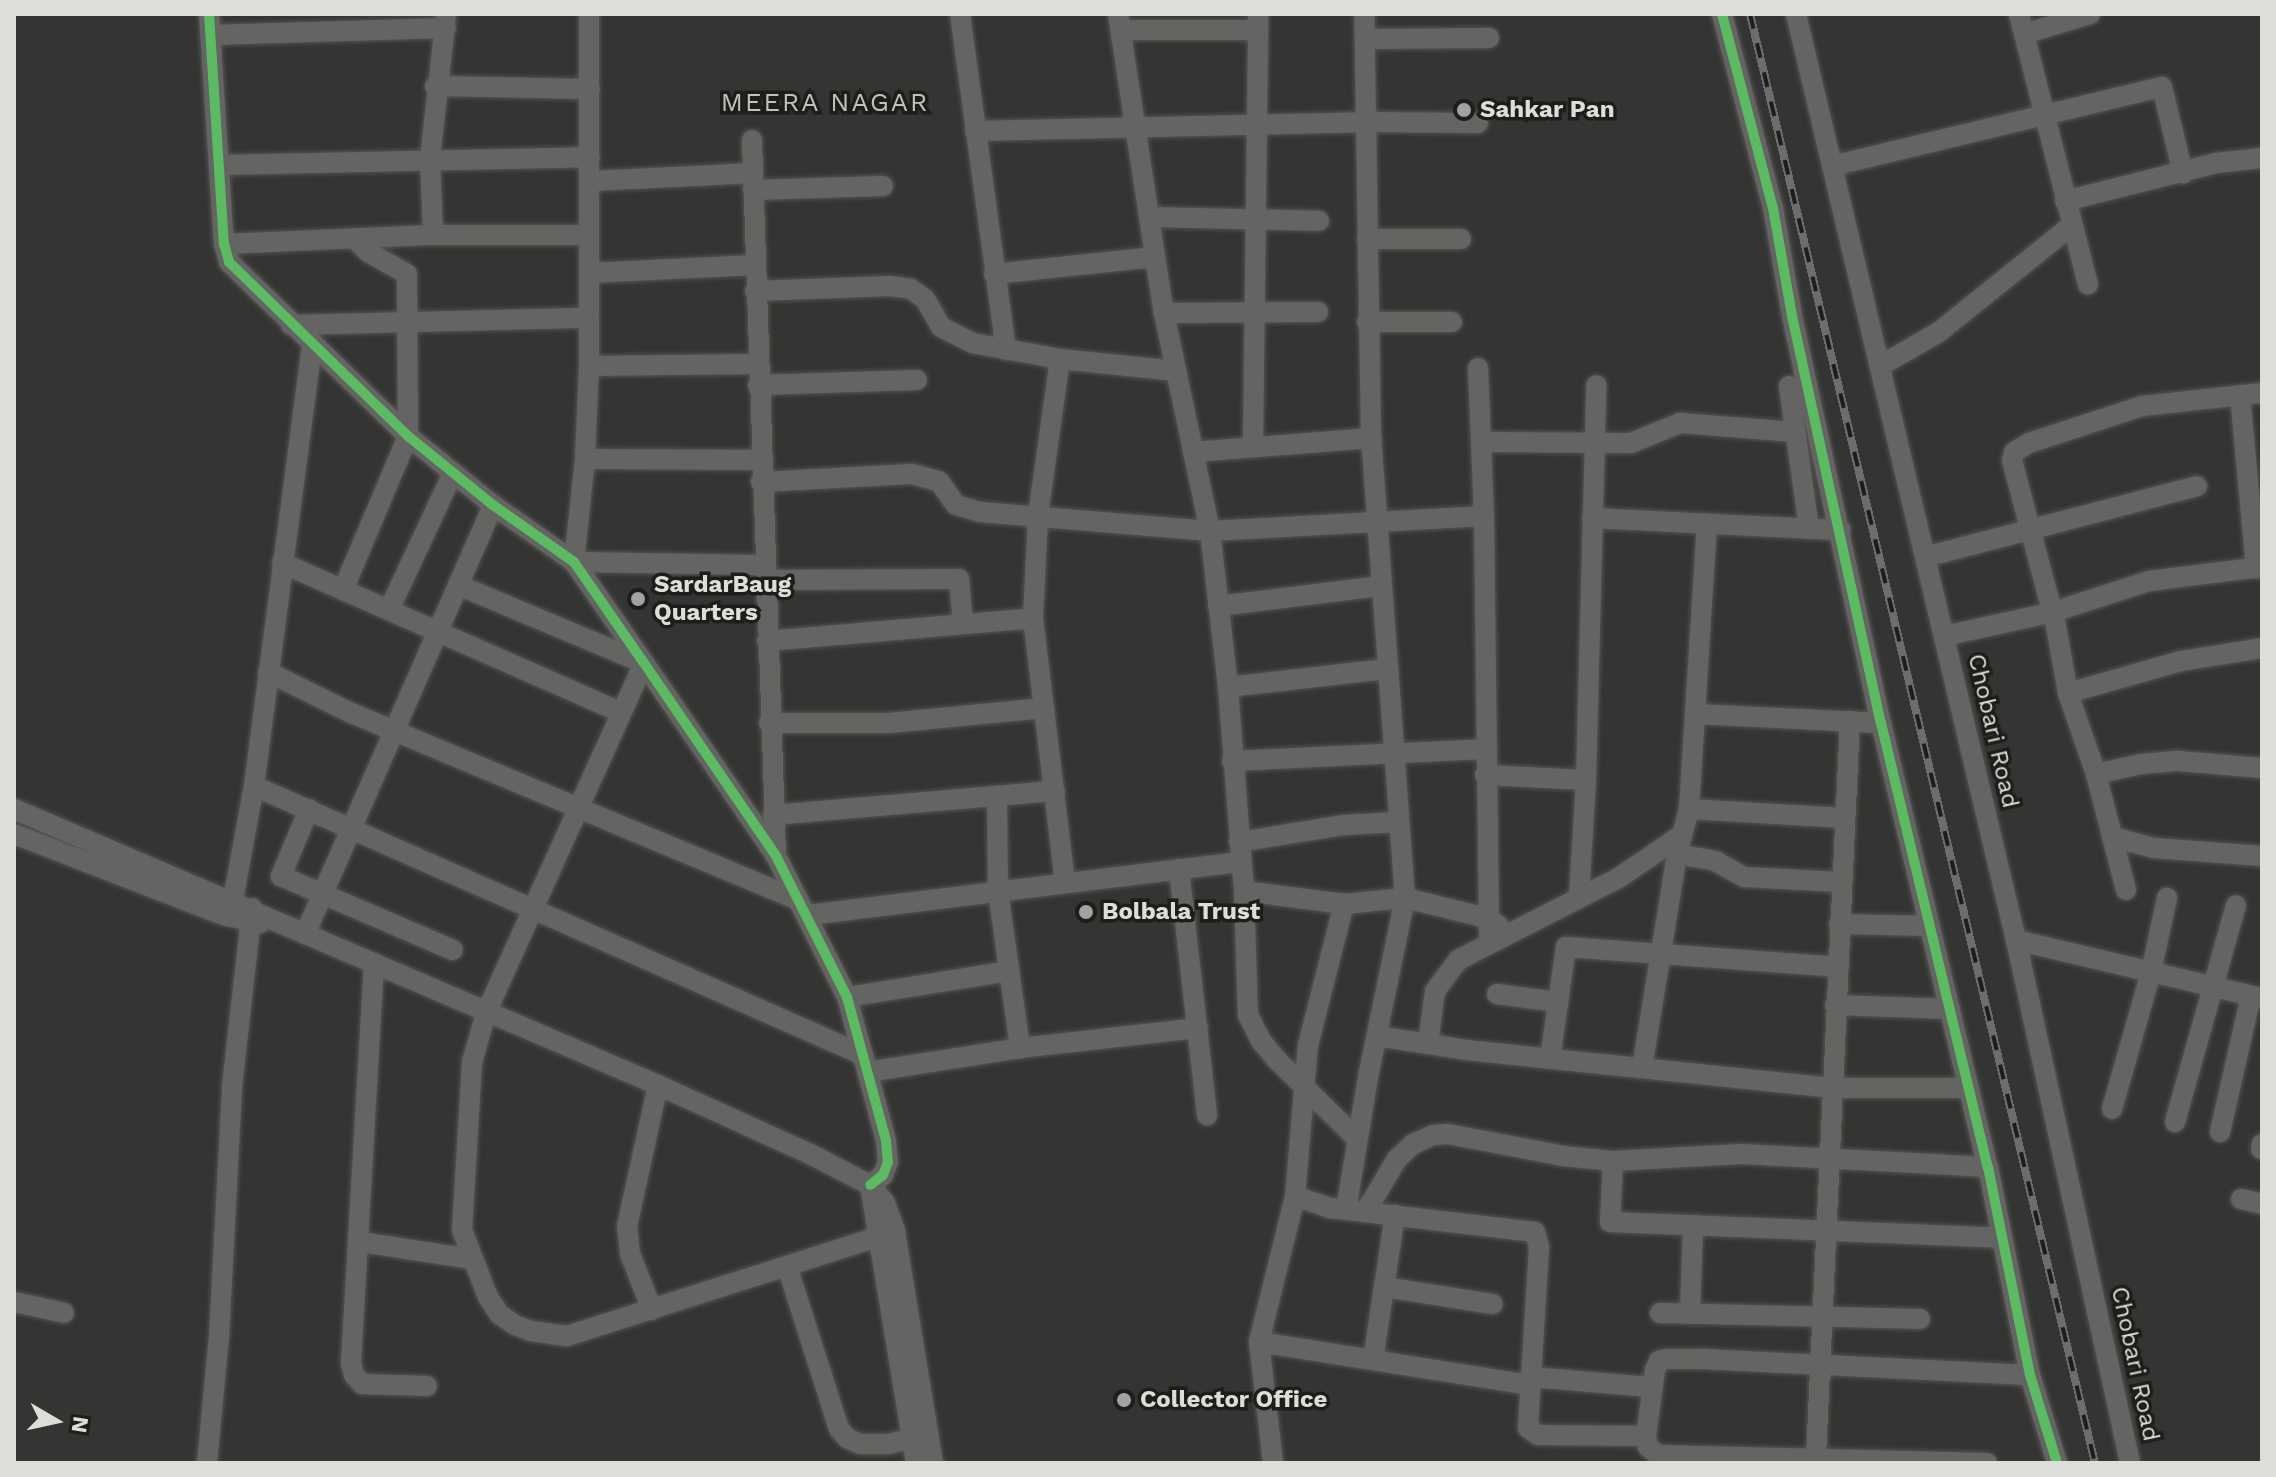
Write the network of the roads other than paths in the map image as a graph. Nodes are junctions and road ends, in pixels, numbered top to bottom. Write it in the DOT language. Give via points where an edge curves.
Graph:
graph roads {
  1 [pos="209,14"];
  2 [pos="589,14"];
  3 [pos="960,14"];
  4 [pos="1364,14"];
  5 [pos="1722,14"];
  6 [pos="1796,14"];
  7 [pos="2090,14"];
  8 [pos="446,21"];
  9 [pos="1120,22"];
  10 [pos="1258,22"];
  11 [pos="2022,24"];
  12 [pos="210,35"];
  13 [pos="1489,38"];
  14 [pos="1365,39"];
  15 [pos="435,86"];
  16 [pos="590,89"];
  17 [pos="2044,116"];
  18 [pos="1365,122"];
  19 [pos="1478,123"];
  20 [pos="1259,127"];
  21 [pos="1135,129"];
  22 [pos="975,131"];
  23 [pos="752,140"];
  24 [pos="590,157"];
  25 [pos="430,158"];
  26 [pos="2262,158"];
  27 [pos="219,165"];
  28 [pos="1832,166"];
  29 [pos="2183,173"];
  30 [pos="590,181"];
  31 [pos="753,181"];
  32 [pos="883,186"];
  33 [pos="2065,201"];
  34 [pos="1149,217"];
  35 [pos="1256,220"];
  36 [pos="1319,221"];
  37 [pos="2072,225"];
  38 [pos="433,235"];
  39 [pos="589,235"];
  40 [pos="355,239"];
  41 [pos="1367,239"];
  42 [pos="1461,239"];
  43 [pos="224,244"];
  44 [pos="1155,257"];
  45 [pos="755,265"];
  46 [pos="589,273"];
  47 [pos="994,274"];
  48 [pos="2088,284"];
  49 [pos="755,291"];
  50 [pos="1254,312"];
  51 [pos="1318,312"];
  52 [pos="1164,313"];
  53 [pos="588,318"];
  54 [pos="410,321"];
  55 [pos="1367,322"];
  56 [pos="1452,322"];
  57 [pos="291,325"];
  58 [pos="312,345"];
  59 [pos="1006,350"];
  60 [pos="1060,359"];
  61 [pos="589,366"];
  62 [pos="1880,366"];
  63 [pos="1478,368"];
  64 [pos="1176,371"];
  65 [pos="758,374"];
  66 [pos="917,380"];
  67 [pos="1596,385"];
  68 [pos="1789,386"];
  69 [pos="2262,393"];
  70 [pos="2240,395"];
  71 [pos="1795,432"];
  72 [pos="408,436"];
  73 [pos="1371,438"];
  74 [pos="1481,442"];
  75 [pos="1594,442"];
  76 [pos="1253,447"];
  77 [pos="1193,452"];
  78 [pos="585,459"];
  79 [pos="760,460"];
  80 [pos="453,473"];
  81 [pos="761,482"];
  82 [pos="2197,486"];
  83 [pos="493,505"];
  84 [pos="1038,516"];
  85 [pos="1484,516"];
  86 [pos="1592,518"];
  87 [pos="1376,520"];
  88 [pos="1707,524"];
  89 [pos="1809,529"];
  90 [pos="1841,530"];
  91 [pos="2031,530"];
  92 [pos="1210,531"];
  93 [pos="1925,557"];
  94 [pos="574,562"];
  95 [pos="282,563"];
  96 [pos="2259,568"];
  97 [pos="764,572"];
  98 [pos="458,585"];
  99 [pos="1380,586"];
  100 [pos="343,590"];
  101 [pos="1218,606"];
  102 [pos="389,610"];
  103 [pos="2053,612"];
  104 [pos="1033,618"];
  105 [pos="963,624"];
  106 [pos="440,632"];
  107 [pos="1944,636"];
  108 [pos="767,641"];
  109 [pos="2262,648"];
  110 [pos="644,663"];
  111 [pos="1386,669"];
  112 [pos="268,672"];
  113 [pos="1228,687"];
  114 [pos="2068,693"];
  115 [pos="1044,708"];
  116 [pos="620,712"];
  117 [pos="1696,714"];
  118 [pos="1850,721"];
  119 [pos="769,723"];
  120 [pos="1881,723"];
  121 [pos="396,732"];
  122 [pos="1484,749"];
  123 [pos="1391,752"];
  124 [pos="1232,761"];
  125 [pos="2262,768"];
  126 [pos="2096,774"];
  127 [pos="1485,775"];
  128 [pos="1586,780"];
  129 [pos="254,786"];
  130 [pos="1055,791"];
  131 [pos="997,796"];
  132 [pos="309,809"];
  133 [pos="576,809"];
  134 [pos="1689,809"];
  135 [pos="18,811"];
  136 [pos="773,815"];
  137 [pos="1845,818"];
  138 [pos="1399,822"];
  139 [pos="352,829"];
  140 [pos="1683,834"];
  141 [pos="14,835"];
  142 [pos="2112,837"];
  143 [pos="1240,852"];
  144 [pos="1677,854"];
  145 [pos="776,856"];
  146 [pos="2262,856"];
  147 [pos="1179,869"];
  148 [pos="1841,882"];
  149 [pos="1065,883"];
  150 [pos="2126,890"];
  151 [pos="998,891"];
  152 [pos="1244,891"];
  153 [pos="324,895"];
  154 [pos="1579,896"];
  155 [pos="1405,898"];
  156 [pos="2167,898"];
  157 [pos="1344,904"];
  158 [pos="2236,905"];
  159 [pos="803,907"];
  160 [pos="535,910"];
  161 [pos="251,913"];
  162 [pos="1489,920"];
  163 [pos="1839,924"];
  164 [pos="1930,926"];
  165 [pos="1512,931"];
  166 [pos="305,934"];
  167 [pos="2016,940"];
  168 [pos="1489,943"];
  169 [pos="453,950"];
  170 [pos="1660,954"];
  171 [pos="374,963"];
  172 [pos="1836,967"];
  173 [pos="1009,971"];
  174 [pos="2151,972"];
  175 [pos="2211,986"];
  176 [pos="2258,992"];
  177 [pos="1497,994"];
  178 [pos="847,997"];
  179 [pos="1558,1002"];
  180 [pos="1835,1005"];
  181 [pos="1950,1009"];
  182 [pos="487,1010"];
  183 [pos="1198,1028"];
  184 [pos="1377,1036"];
  185 [pos="1428,1044"];
  186 [pos="1020,1048"];
  187 [pos="1550,1059"];
  188 [pos="865,1063"];
  189 [pos="1642,1068"];
  190 [pos="658,1085"];
  191 [pos="1304,1088"];
  192 [pos="1831,1088"];
  193 [pos="1969,1088"];
  194 [pos="2112,1109"];
  195 [pos="1207,1115"];
  196 [pos="2175,1122"];
  197 [pos="2220,1132"];
  198 [pos="1357,1139"];
  199 [pos="1829,1160"];
  200 [pos="1613,1161"];
  201 [pos="1988,1167"];
  202 [pos="870,1185"];
  203 [pos="1295,1196"];
  204 [pos="2241,1199"];
  205 [pos="2262,1204"];
  206 [pos="1356,1211"];
  207 [pos="1395,1215"];
  208 [pos="1693,1225"];
  209 [pos="1826,1230"];
  210 [pos="877,1237"];
  211 [pos="2002,1238"];
  212 [pos="360,1242"];
  213 [pos="471,1259"];
  214 [pos="787,1266"];
  215 [pos="1384,1287"];
  216 [pos="14,1302"];
  217 [pos="1493,1304"];
  218 [pos="652,1310"];
  219 [pos="64,1313"];
  220 [pos="1660,1313"];
  221 [pos="1690,1314"];
  222 [pos="1823,1317"];
  223 [pos="1920,1319"];
  224 [pos="1259,1342"];
  225 [pos="1373,1360"];
  226 [pos="1821,1366"];
  227 [pos="2030,1375"];
  228 [pos="1531,1381"];
  229 [pos="427,1386"];
  230 [pos="1651,1387"];
  231 [pos="1646,1436"];
  232 [pos="913,1438"];
  233 [pos="1804,1459"];
  234 [pos="1886,1461"];
  235 [pos="207,1463"];
  236 [pos="916,1463"];
  237 [pos="933,1463"];
  238 [pos="1273,1463"];
  239 [pos="1972,1463"];
  240 [pos="1987,1463"];
  241 [pos="2057,1463"];
  242 [pos="2130,1463"];
  1 -- 12 [label="street"];
  2 -- 16 [label="street"];
  3 -- 22 [label="street"];
  4 -- 14 [label="street"];
  5 -- 90 [label="street" via="1773,208"];
  6 -- 28 [label="street, Chobari Road"];
  7 -- 11 [label="street"];
  8 -- 12 [label="street"];
  8 -- 15 [label="street"];
  9 -- 10 [label="street"];
  9 -- 21 [label="street"];
  10 -- 20 [label="street"];
  11 -- 17 [label="street"];
  12 -- 27 [label="street"];
  13 -- 14 [label="street"];
  14 -- 18 [label="street"];
  15 -- 16 [label="street"];
  15 -- 25 [label="street"];
  16 -- 24 [label="street"];
  17 -- 28 [label="street"];
  17 -- 29 [label="street" via="2162,87"];
  17 -- 33 [label="street"];
  18 -- 19 [label="street"];
  18 -- 20 [label="street"];
  18 -- 41 [label="street"];
  20 -- 21 [label="street"];
  20 -- 35 [label="street"];
  21 -- 22 [label="street"];
  21 -- 34 [label="street"];
  22 -- 47 [label="street"];
  23 -- 31 [label="street"];
  24 -- 25 [label="street"];
  24 -- 30 [label="street"];
  25 -- 27 [label="street"];
  25 -- 38 [label="street"];
  26 -- 29 [label="street"];
  27 -- 43 [label="street"];
  28 -- 62 [label="street, Chobari Road"];
  29 -- 33 [label="street"];
  30 -- 31 [label="street"];
  30 -- 39 [label="street"];
  31 -- 32 [label="street"];
  31 -- 45 [label="street"];
  33 -- 37 [label="street"];
  34 -- 35 [label="street"];
  34 -- 44 [label="street"];
  35 -- 36 [label="street"];
  35 -- 50 [label="street"];
  37 -- 48 [label="street"];
  37 -- 62 [label="street" via="1939,332"];
  38 -- 39 [label="street"];
  38 -- 40 [label="street"];
  39 -- 46 [label="street"];
  40 -- 43 [label="street"];
  40 -- 54 [label="street" via="407,274"];
  41 -- 42 [label="street"];
  41 -- 55 [label="street"];
  43 -- 57 [label="street" via="237,273"];
  44 -- 47 [label="street"];
  44 -- 52 [label="street"];
  45 -- 46 [label="street"];
  45 -- 49 [label="street"];
  46 -- 53 [label="street"];
  47 -- 59 [label="street"];
  49 -- 59 [label="street" via="911,289 953,336"];
  49 -- 65 [label="street"];
  50 -- 51 [label="street"];
  50 -- 52 [label="street"];
  50 -- 76 [label="street"];
  52 -- 64 [label="street"];
  53 -- 54 [label="street"];
  53 -- 61 [label="street"];
  54 -- 57 [label="street"];
  54 -- 72 [label="street"];
  55 -- 56 [label="street"];
  55 -- 73 [label="street"];
  57 -- 58 [label="street"];
  58 -- 72 [label="street"];
  58 -- 95 [label="street"];
  59 -- 60 [label="street"];
  60 -- 64 [label="street"];
  60 -- 84 [label="street"];
  61 -- 65 [label="street"];
  61 -- 78 [label="street"];
  62 -- 93 [label="street, Chobari Road"];
  63 -- 74 [label="street"];
  64 -- 77 [label="street"];
  65 -- 66 [label="street"];
  65 -- 79 [label="street"];
  67 -- 75 [label="street"];
  68 -- 71 [label="street"];
  69 -- 70 [label="street"];
  70 -- 91 [label="street" via="2142,406 2019,448 2012,461"];
  70 -- 96 [label="street"];
  71 -- 75 [label="street" via="1680,423 1631,443"];
  71 -- 89 [label="street"];
  72 -- 80 [label="street"];
  72 -- 100 [label="street"];
  73 -- 76 [label="street"];
  73 -- 87 [label="street"];
  74 -- 75 [label="street"];
  74 -- 85 [label="street"];
  75 -- 86 [label="street"];
  76 -- 77 [label="street"];
  77 -- 92 [label="street"];
  78 -- 79 [label="street"];
  78 -- 94 [label="street"];
  79 -- 81 [label="street"];
  80 -- 83 [label="street"];
  80 -- 102 [label="street"];
  81 -- 84 [label="street" via="912,474 939,481 948,498 965,509"];
  81 -- 97 [label="street"];
  82 -- 91 [label="street"];
  83 -- 94 [label="street"];
  83 -- 98 [label="street"];
  84 -- 92 [label="street"];
  84 -- 104 [label="street"];
  85 -- 87 [label="street"];
  85 -- 122 [label="street"];
  86 -- 88 [label="street"];
  86 -- 128 [label="street"];
  87 -- 92 [label="street"];
  87 -- 99 [label="street"];
  88 -- 89 [label="street"];
  88 -- 117 [label="street"];
  89 -- 90 [label="street"];
  90 -- 120 [label="street"];
  91 -- 93 [label="street"];
  91 -- 103 [label="street"];
  92 -- 101 [label="street"];
  93 -- 107 [label="street, Chobari Road"];
  94 -- 97 [label="street"];
  94 -- 110 [label="street"];
  95 -- 100 [label="street"];
  95 -- 112 [label="street"];
  96 -- 103 [label="street" via="2149,581"];
  97 -- 105 [label="street" via="959,579"];
  97 -- 108 [label="street"];
  98 -- 106 [label="street"];
  98 -- 110 [label="street"];
  99 -- 101 [label="street"];
  99 -- 111 [label="street"];
  100 -- 102 [label="street"];
  101 -- 113 [label="street"];
  102 -- 106 [label="street"];
  103 -- 107 [label="street"];
  103 -- 114 [label="street"];
  104 -- 105 [label="street"];
  104 -- 115 [label="street"];
  105 -- 108 [label="street"];
  106 -- 116 [label="street"];
  106 -- 121 [label="street"];
  107 -- 167 [label="street, Chobari Road"];
  108 -- 119 [label="street"];
  109 -- 114 [label="street" via="2181,661"];
  110 -- 116 [label="street"];
  110 -- 145 [label="street"];
  111 -- 113 [label="street"];
  111 -- 123 [label="street"];
  112 -- 121 [label="street"];
  112 -- 129 [label="street"];
  113 -- 124 [label="street"];
  114 -- 126 [label="street"];
  115 -- 119 [label="street" via="889,723"];
  115 -- 130 [label="street"];
  116 -- 133 [label="street"];
  117 -- 118 [label="street"];
  117 -- 134 [label="street"];
  118 -- 120 [label="street"];
  118 -- 137 [label="street"];
  119 -- 136 [label="street"];
  120 -- 164 [label="street"];
  121 -- 133 [label="street"];
  121 -- 139 [label="street"];
  122 -- 123 [label="street"];
  122 -- 127 [label="street"];
  123 -- 124 [label="street"];
  123 -- 138 [label="street"];
  124 -- 143 [label="street"];
  125 -- 126 [label="street" via="2179,761"];
  126 -- 142 [label="street"];
  127 -- 128 [label="street"];
  127 -- 162 [label="street"];
  128 -- 154 [label="street"];
  129 -- 132 [label="street"];
  129 -- 161 [label="street"];
  130 -- 131 [label="street"];
  130 -- 149 [label="street"];
  131 -- 136 [label="street"];
  131 -- 151 [label="street"];
  132 -- 139 [label="street"];
  132 -- 153 [label="street" via="281,876"];
  133 -- 159 [label="street"];
  133 -- 160 [label="street"];
  134 -- 137 [label="street"];
  134 -- 140 [label="street"];
  135 -- 141 [label="street"];
  135 -- 161 [label="street"];
  136 -- 145 [label="street"];
  137 -- 148 [label="street"];
  138 -- 143 [label="street" via="1343,825"];
  138 -- 155 [label="street"];
  139 -- 153 [label="street"];
  139 -- 160 [label="street"];
  140 -- 144 [label="street"];
  140 -- 154 [label="street" via="1620,877"];
  141 -- 161 [label="street" via="158,892"];
  142 -- 146 [label="street" via="2154,848"];
  142 -- 150 [label="street"];
  143 -- 147 [label="street"];
  143 -- 152 [label="street"];
  144 -- 148 [label="street" via="1715,861 1744,877"];
  144 -- 170 [label="street"];
  145 -- 159 [label="street"];
  147 -- 149 [label="street"];
  147 -- 183 [label="street"];
  148 -- 163 [label="street"];
  149 -- 151 [label="street"];
  151 -- 159 [label="street"];
  151 -- 173 [label="street"];
  152 -- 157 [label="street"];
  152 -- 191 [label="street" via="1248,1015 1261,1041"];
  153 -- 166 [label="street"];
  153 -- 169 [label="street"];
  154 -- 165 [label="street"];
  155 -- 157 [label="street"];
  155 -- 162 [label="street"];
  155 -- 184 [label="street"];
  156 -- 174 [label="street"];
  157 -- 191 [label="street" via="1308,1045"];
  158 -- 175 [label="street"];
  159 -- 178 [label="street"];
  160 -- 182 [label="street"];
  160 -- 188 [label="street"];
  161 -- 166 [label="street"];
  161 -- 235 [label="street" via="232,1087"];
  162 -- 165 [label="street"];
  162 -- 168 [label="street"];
  163 -- 164 [label="street"];
  163 -- 172 [label="street"];
  164 -- 181 [label="street"];
  165 -- 168 [label="street"];
  166 -- 171 [label="street"];
  167 -- 174 [label="street"];
  167 -- 242 [label="street, Chobari Road"];
  168 -- 185 [label="street" via="1447,970 1435,991"];
  170 -- 172 [label="street"];
  170 -- 179 [label="street" via="1566,947"];
  170 -- 189 [label="street"];
  171 -- 182 [label="street"];
  171 -- 212 [label="street"];
  172 -- 180 [label="street"];
  173 -- 178 [label="street"];
  173 -- 186 [label="street"];
  174 -- 175 [label="street"];
  174 -- 194 [label="street"];
  175 -- 176 [label="street"];
  175 -- 196 [label="street"];
  176 -- 197 [label="street"];
  177 -- 179 [label="street"];
  178 -- 188 [label="street"];
  179 -- 187 [label="street"];
  180 -- 181 [label="street"];
  180 -- 192 [label="street"];
  181 -- 193 [label="street"];
  182 -- 190 [label="street"];
  182 -- 213 [label="street" via="472,1062 467,1106 462,1230"];
  183 -- 186 [label="street"];
  183 -- 195 [label="street"];
  184 -- 185 [label="street"];
  184 -- 198 [label="street"];
  185 -- 187 [label="street"];
  186 -- 188 [label="street"];
  187 -- 189 [label="street"];
  188 -- 202 [label="street" via="888,1162 883,1175"];
  189 -- 192 [label="street"];
  190 -- 202 [label="street"];
  190 -- 218 [label="street" via="627,1226 630,1254"];
  191 -- 198 [label="street"];
  191 -- 203 [label="street"];
  192 -- 193 [label="street"];
  192 -- 199 [label="street"];
  193 -- 201 [label="street"];
  198 -- 206 [label="street"];
  199 -- 200 [label="street" via="1741,1154"];
  199 -- 201 [label="street"];
  199 -- 209 [label="street"];
  200 -- 206 [label="street" via="1433,1135 1397,1159"];
  200 -- 208 [label="street" via="1610,1222"];
  201 -- 211 [label="street"];
  202 -- 210 [label="street"];
  202 -- 237 [label="street" via="885,1203 895,1231"];
  203 -- 206 [label="street"];
  203 -- 224 [label="street"];
  204 -- 205 [label="street"];
  206 -- 207 [label="street"];
  207 -- 215 [label="street"];
  207 -- 228 [label="street" via="1535,1232 1539,1247"];
  208 -- 209 [label="street"];
  208 -- 221 [label="street"];
  209 -- 211 [label="street"];
  209 -- 222 [label="street"];
  210 -- 214 [label="street"];
  210 -- 232 [label="street"];
  211 -- 227 [label="street"];
  212 -- 213 [label="street"];
  212 -- 229 [label="street" via="354,1375 362,1384"];
  213 -- 218 [label="street" via="499,1314 531,1331 567,1336"];
  214 -- 218 [label="street"];
  214 -- 232 [label="street" via="839,1429 860,1444"];
  215 -- 217 [label="street"];
  215 -- 225 [label="street"];
  216 -- 219 [label="street"];
  220 -- 221 [label="street"];
  221 -- 222 [label="street"];
  222 -- 223 [label="street"];
  222 -- 226 [label="street"];
  224 -- 225 [label="street"];
  224 -- 238 [label="street"];
  225 -- 228 [label="street"];
  226 -- 227 [label="street"];
  226 -- 230 [label="street" via="1667,1359 1659,1361"];
  226 -- 233 [label="street"];
  227 -- 241 [label="street"];
  228 -- 230 [label="street"];
  228 -- 231 [label="street" via="1527,1420 1533,1433"];
  230 -- 231 [label="street"];
  231 -- 233 [label="street" via="1648,1447 1658,1455"];
  232 -- 236 [label="street"];
  233 -- 234 [label="street"];
  234 -- 239 [label="street"];
  239 -- 240 [label="street"];
}
